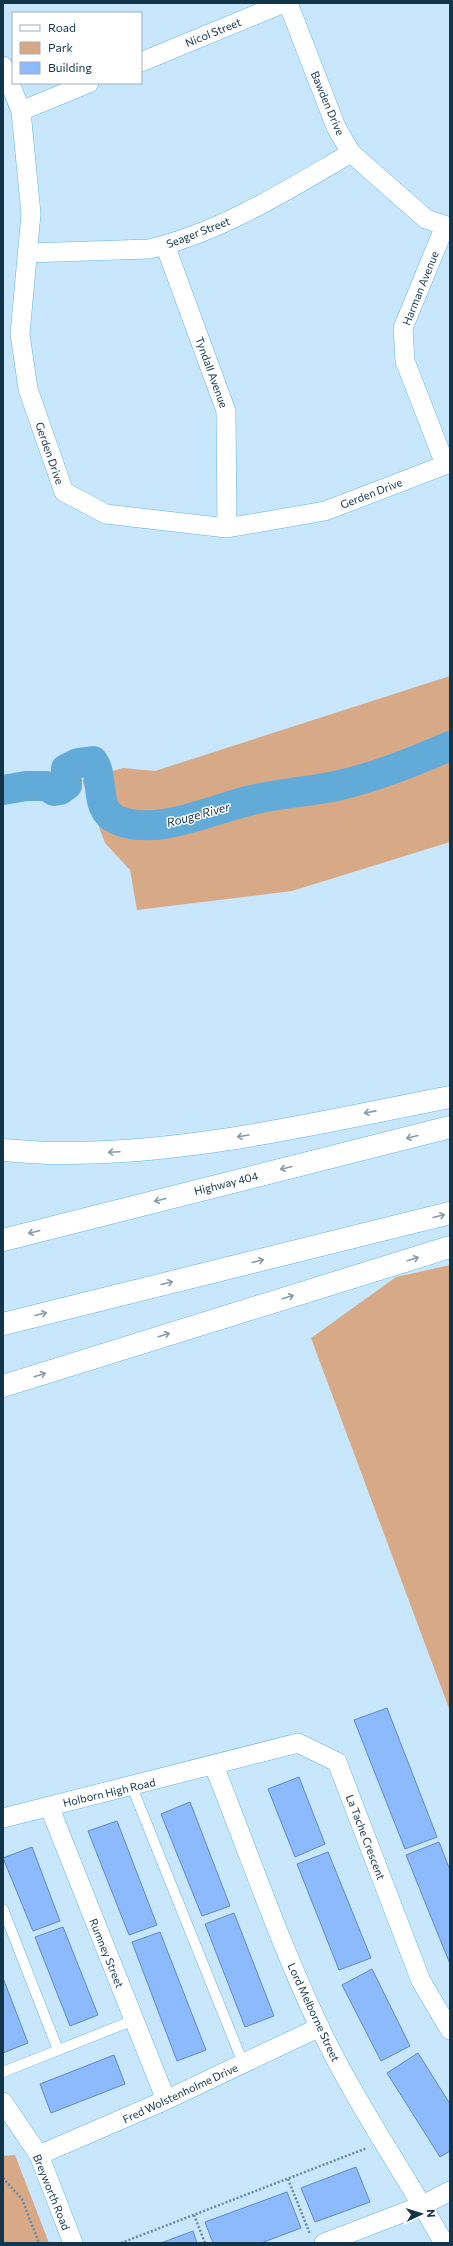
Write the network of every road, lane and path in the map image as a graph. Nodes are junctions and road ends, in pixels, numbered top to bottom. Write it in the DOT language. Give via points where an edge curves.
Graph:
graph roads {
  1 [pos="284,3"];
  2 [pos="288,3"];
  3 [pos="142,62"];
  4 [pos="3,66"];
  5 [pos="88,84"];
  6 [pos="21,111"];
  7 [pos="351,153"];
  8 [pos="448,226"];
  9 [pos="165,245"];
  10 [pos="28,253"];
  11 [pos="448,464"];
  12 [pos="227,528"];
  13 [pos="450,1097"];
  14 [pos="450,1127"];
  15 [pos="3,1150"];
  16 [pos="450,1213"];
  17 [pos="3,1240"];
  18 [pos="450,1247"];
  19 [pos="3,1324"];
  20 [pos="3,1386"];
  21 [pos="214,1766"];
  22 [pos="132,1787"];
  23 [pos="49,1806"];
  24 [pos="3,1818"];
  25 [pos="3,1909"];
  26 [pos="134,2020"];
  27 [pos="320,2027"];
  28 [pos="450,2030"];
  29 [pos="58,2050"];
  30 [pos="243,2063"];
  31 [pos="3,2072"];
  32 [pos="166,2100"];
  33 [pos="3,2102"];
  34 [pos="382,2142"];
  35 [pos="39,2155"];
  36 [pos="3,2178"];
  37 [pos="288,2179"];
  38 [pos="450,2191"];
  39 [pos="422,2205"];
  40 [pos="194,2215"];
  41 [pos="318,2239"];
  42 [pos="39,2243"];
  43 [pos="73,2243"];
  44 [pos="121,2243"];
  45 [pos="205,2243"];
  46 [pos="444,2243"];
  1 -- 3 [label="street, Nicol Street"];
  2 -- 7 [label="street, Bawden Drive" via="336,128"];
  4 -- 6 [label="street, Gerden Drive"];
  5 -- 6 [label="street"];
  6 -- 10 [label="street, Gerden Drive" via="32,214"];
  7 -- 8 [label="street, Bawden Drive" via="426,219"];
  7 -- 9 [label="street, Seager Street" via="242,215"];
  8 -- 11 [label="street, Harman Avenue" via="403,328 405,361"];
  9 -- 10 [label="street, Seager Street" via="149,249"];
  9 -- 12 [label="street, Tyndall Avenue" via="226,411"];
  10 -- 12 [label="street, Gerden Drive" via="20,334 28,389 64,492 106,514"];
  11 -- 12 [label="street, Gerden Drive" via="325,512"];
  13 -- 15 [label="highway, one-way" via="197,1143 116,1152 53,1153"];
  14 -- 17 [label="highway, Highway 404, one-way"];
  19 -- 16 [label="highway, one-way"];
  20 -- 18 [label="highway, one-way"];
  21 -- 22 [label="street, Holborn High Road"];
  21 -- 27 [label="street, Lord Melborne Street" via="293,1970"];
  21 -- 28 [label="street, La Tache Crescent" via="298,1743 337,1762 421,1981"];
  22 -- 23 [label="street, Holborn High Road"];
  22 -- 30 [label="lane"];
  23 -- 24 [label="street, Holborn High Road"];
  23 -- 26 [label="street, Rumney Street"];
  25 -- 29 [label="lane"];
  26 -- 29 [label="lane"];
  26 -- 32 [label="street, Rumney Street"];
  27 -- 30 [label="street, Fred Wolstenholme Drive"];
  27 -- 34 [label="street, Lord Melborne Street"];
  29 -- 31 [label="lane"];
  30 -- 32 [label="street, Fred Wolstenholme Drive"];
  32 -- 35 [label="street, Fred Wolstenholme Drive"];
  33 -- 35 [label="street, Breyworth Road"];
  34 -- 37 [label="path"];
  34 -- 39 [label="street, Lord Melborne Street"];
  35 -- 43 [label="street, Breyworth Road"];
  36 -- 42 [label="path" via="22,2199"];
  37 -- 40 [label="path"];
  37 -- 41 [label="path"];
  38 -- 39 [label="street"];
  39 -- 41 [label="street"];
  39 -- 46 [label="street, Lord Melborne Street"];
  40 -- 44 [label="path"];
  40 -- 45 [label="path"];
}
